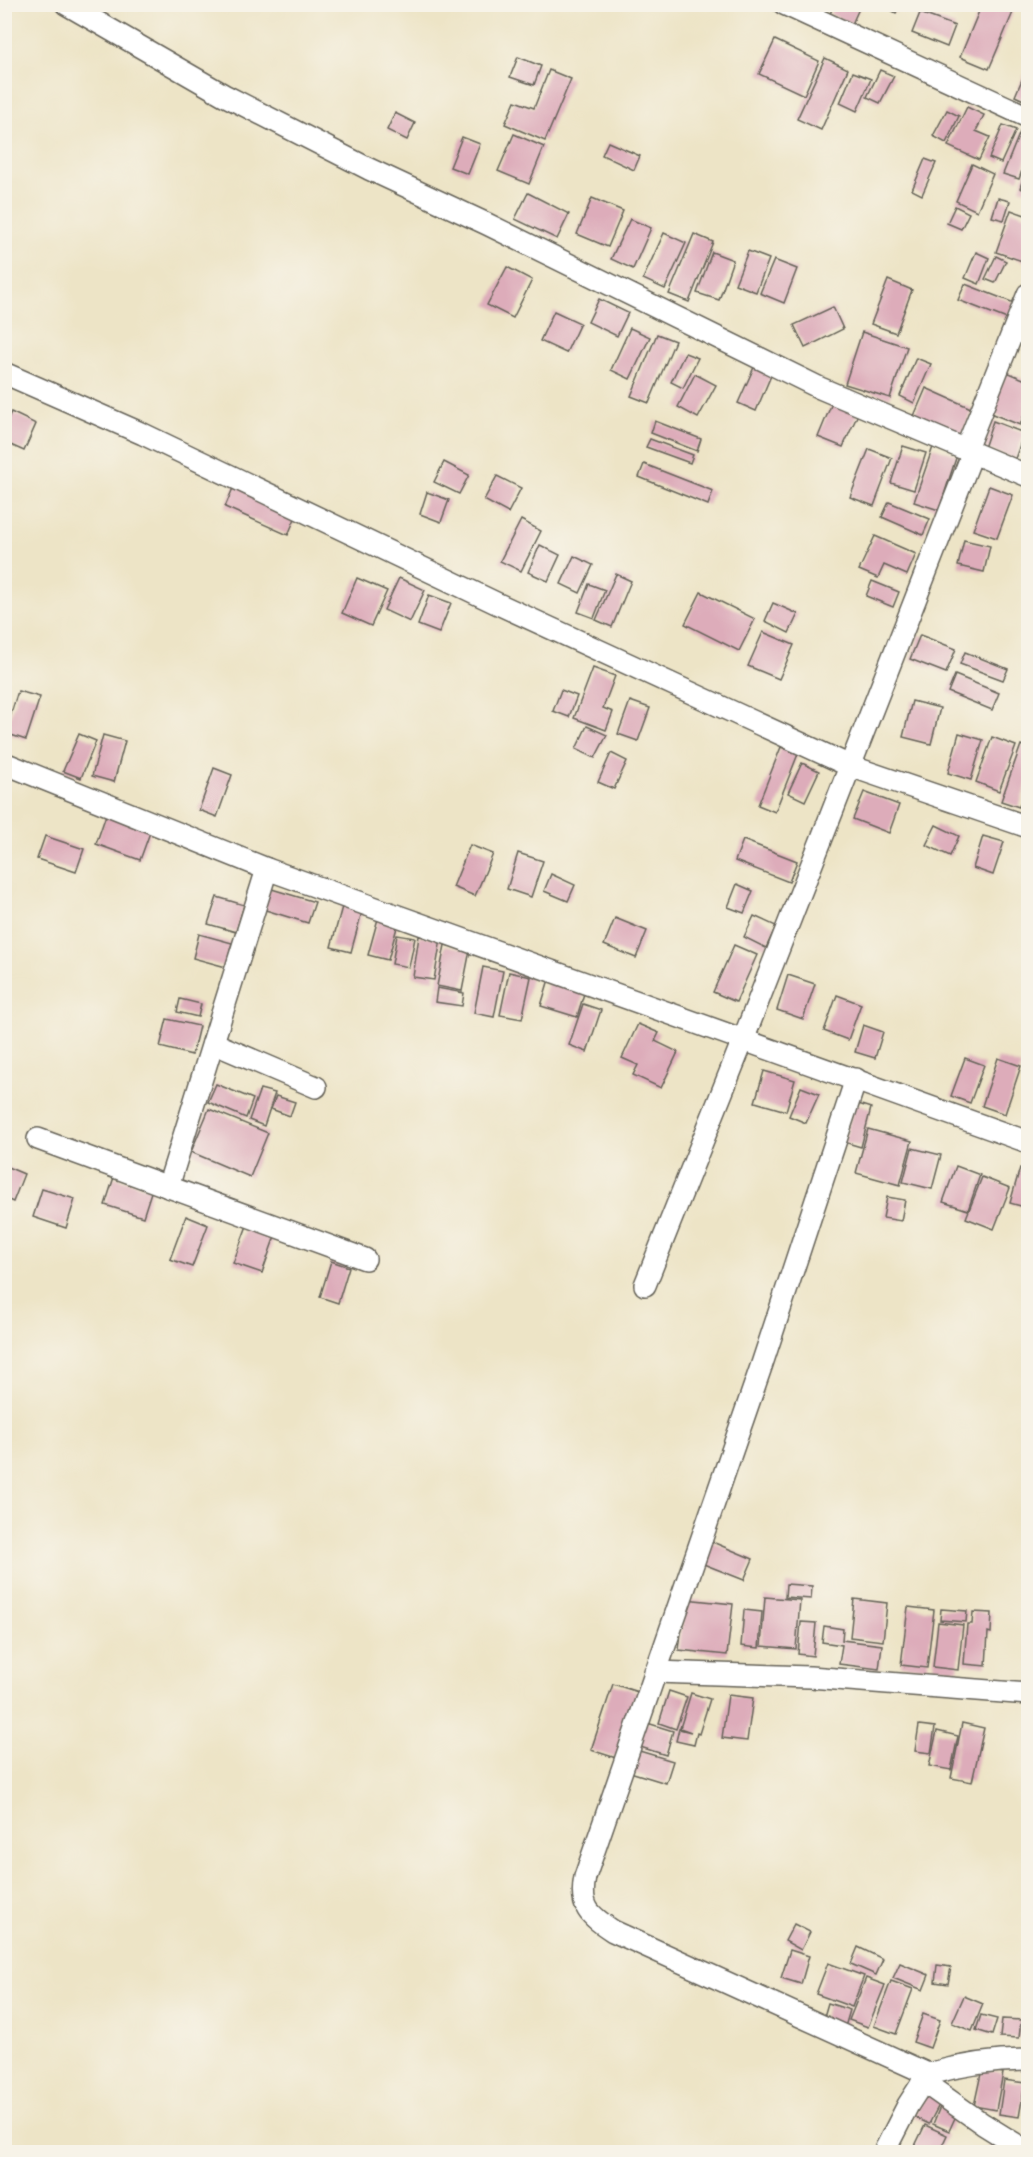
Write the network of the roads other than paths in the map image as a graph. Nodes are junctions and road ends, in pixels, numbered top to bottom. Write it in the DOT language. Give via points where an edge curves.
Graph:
graph roads {
  1 [pos="66,4"];
  2 [pos="784,4"];
  3 [pos="1029,117"];
  4 [pos="1029,294"];
  5 [pos="4,373"];
  6 [pos="969,450"];
  7 [pos="1029,476"];
  8 [pos="4,763"];
  9 [pos="850,766"];
  10 [pos="1029,827"];
  11 [pos="267,869"];
  12 [pos="743,1040"];
  13 [pos="213,1043"];
  14 [pos="856,1079"];
  15 [pos="316,1087"];
  16 [pos="38,1139"];
  17 [pos="1029,1142"];
  18 [pos="168,1187"];
  19 [pos="365,1259"];
  20 [pos="645,1286"];
  21 [pos="655,1672"];
  22 [pos="1029,1694"];
  23 [pos="1029,2060"];
  24 [pos="925,2077"];
  25 [pos="884,2152"];
  26 [pos="1028,2152"];
  1 -- 6 [label="street" via="224,95 369,169 820,388"];
  2 -- 3 [label="street"];
  4 -- 6 [label="street"];
  5 -- 9 [label="street" via="143,434"];
  6 -- 7 [label="street"];
  6 -- 9 [label="street"];
  8 -- 11 [label="street"];
  9 -- 10 [label="street"];
  9 -- 12 [label="street"];
  11 -- 12 [label="street"];
  11 -- 13 [label="street"];
  12 -- 14 [label="street"];
  12 -- 20 [label="street"];
  13 -- 15 [label="street"];
  13 -- 18 [label="street"];
  14 -- 17 [label="street"];
  14 -- 21 [label="street"];
  16 -- 18 [label="street"];
  18 -- 19 [label="street"];
  21 -- 22 [label="street" via="810,1677"];
  21 -- 24 [label="street" via="585,1877 588,1913 612,1931"];
  23 -- 24 [label="street" via="962,2065"];
  24 -- 25 [label="street"];
  24 -- 26 [label="street" via="983,2124"];
}
